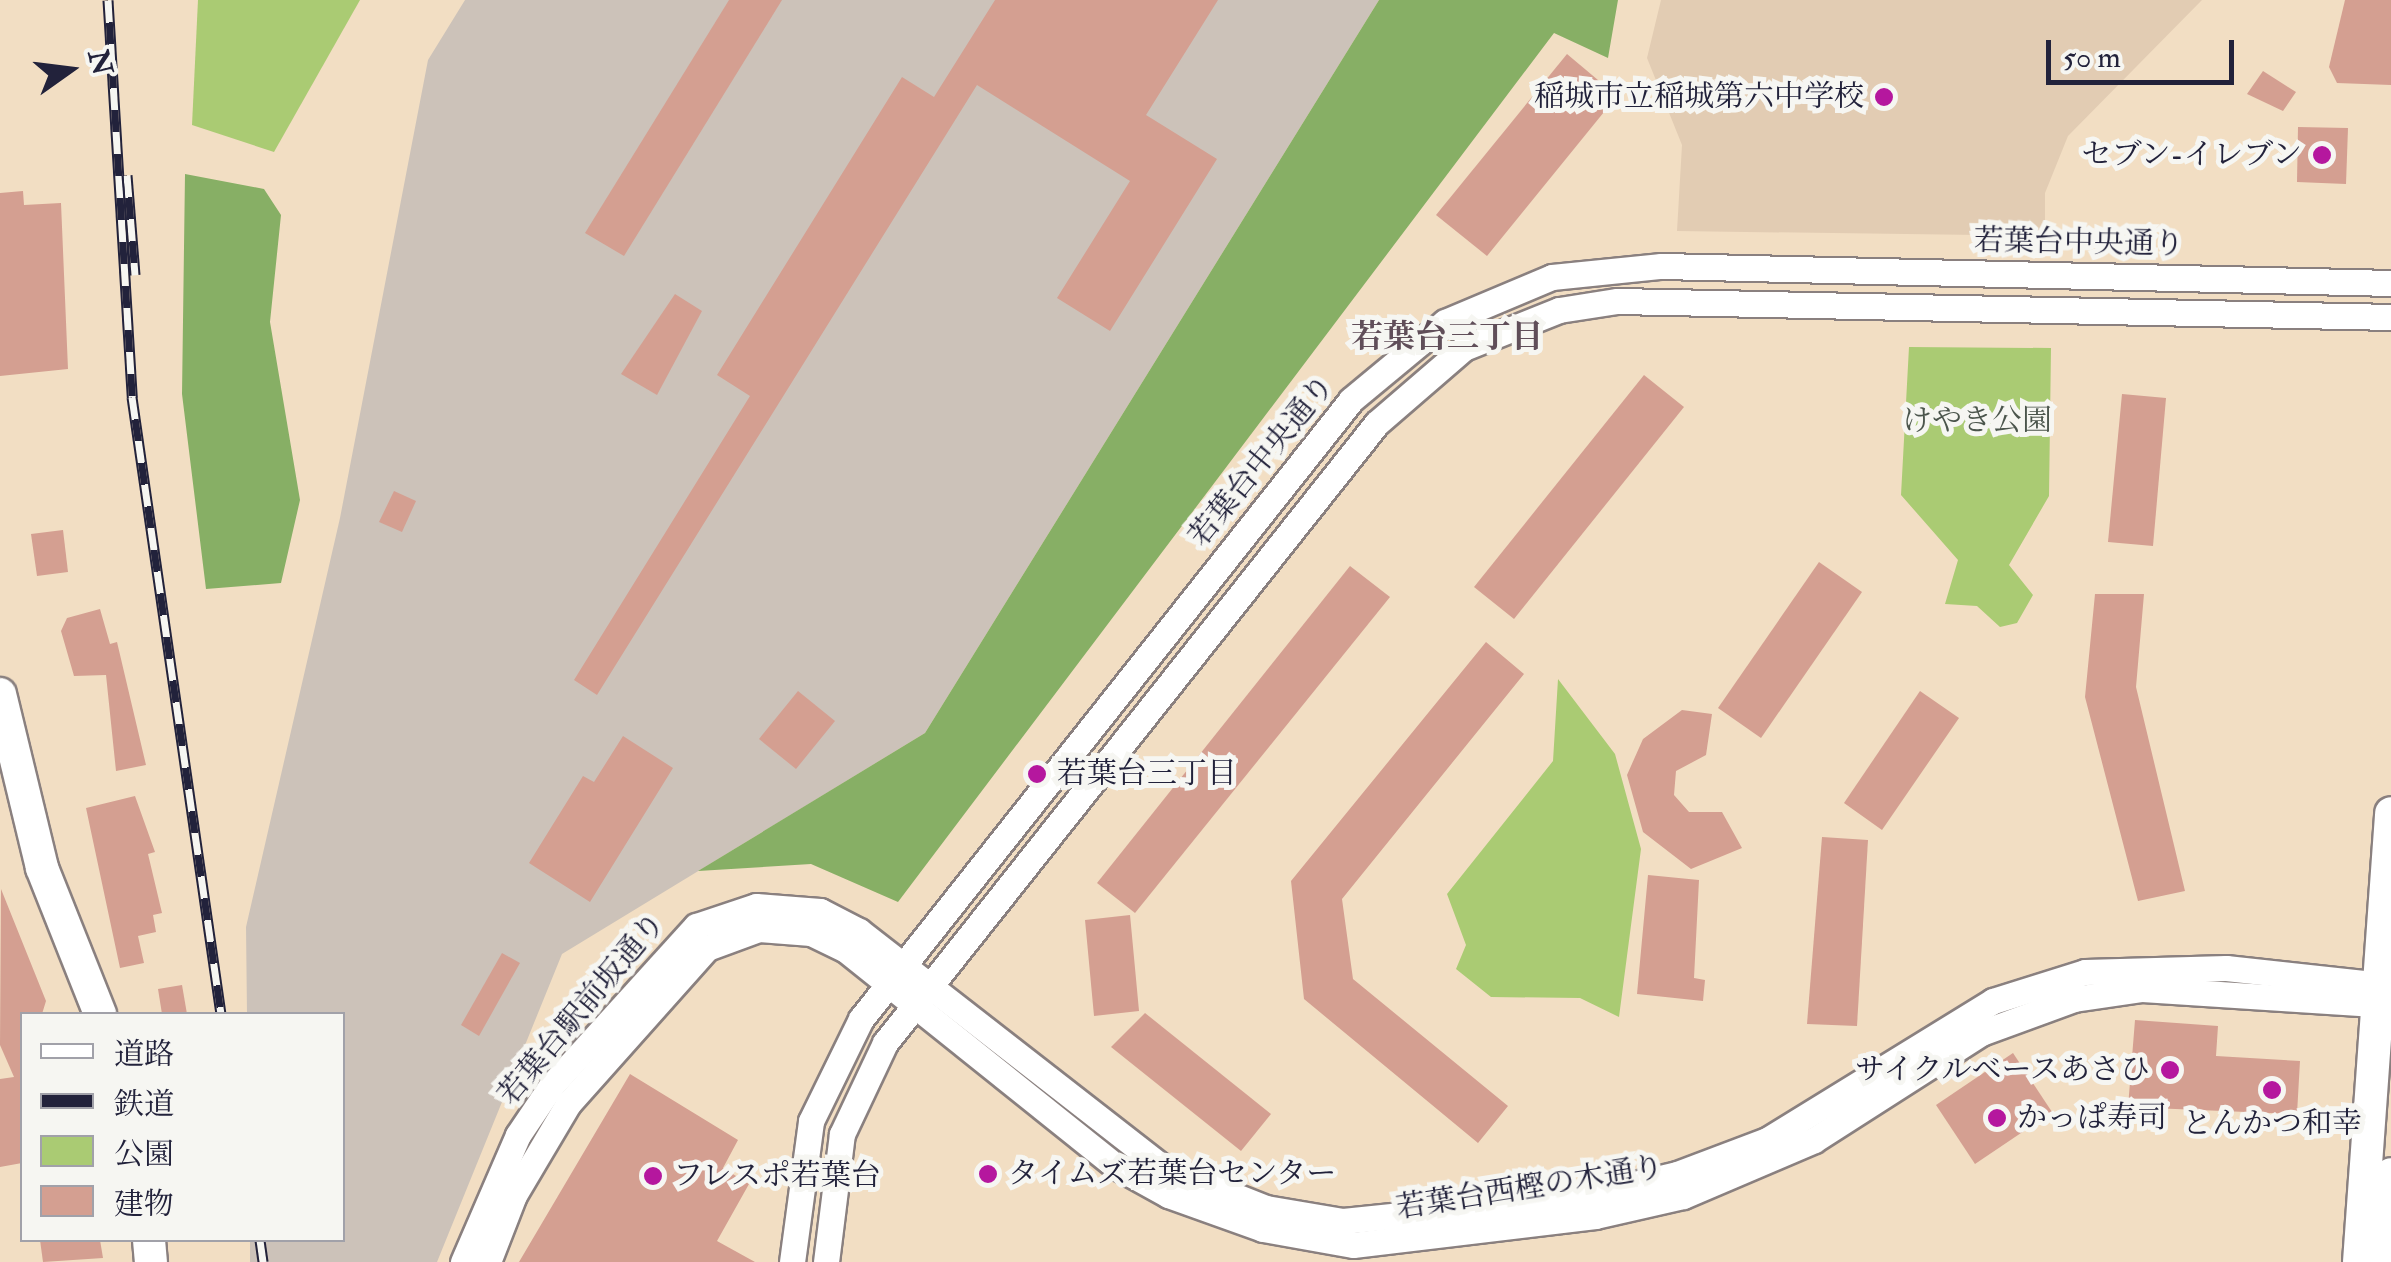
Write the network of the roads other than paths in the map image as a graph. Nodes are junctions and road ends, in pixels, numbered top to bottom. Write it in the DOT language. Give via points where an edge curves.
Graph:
graph roads {
  1 [pos="2391,284"];
  2 [pos="2391,317"];
  3 [pos="0,694"];
  4 [pos="2391,813"];
  5 [pos="894,973"];
  6 [pos="2383,992"];
  7 [pos="920,994"];
  8 [pos="99,1012"];
  9 [pos="2391,1174"];
  10 [pos="464,1262"];
  11 [pos="488,1262"];
  12 [pos="792,1262"];
  13 [pos="826,1262"];
  14 [pos="2359,1262"];
  15 [pos="2384,1262"];
  1 -- 5 [label="street, 若葉台中央通り" via="1661,266 1552,277 1474,306 1423,336 1351,400"];
  2 -- 7 [label="street" via="1616,301 1509,326 1424,375 1377,423"];
  3 -- 8 [label="main road" via="42,868"];
  4 -- 6 [label="main road"];
  5 -- 7 [label="street, 若葉台西樫の木通り"];
  5 -- 10 [label="street, 若葉台駅前坂通り" via="820,911 786,904 696,926 551,1086 510,1152"];
  5 -- 11 [label="street, 若葉台駅前坂通り" via="785,928 707,948 568,1104 514,1195"];
  5 -- 12 [label="street, 若葉台中央通り" via="811,1121"];
  6 -- 7 [label="street, 若葉台西樫の木通り" via="2142,989 2074,999 1981,1033 1802,1147 1683,1196 1596,1216 1353,1245 1263,1228 1168,1196 1116,1166"];
  6 -- 14 [label="main road"];
  7 -- 13 [label="street" via="842,1134"];
  9 -- 15 [label="main road"];
}
